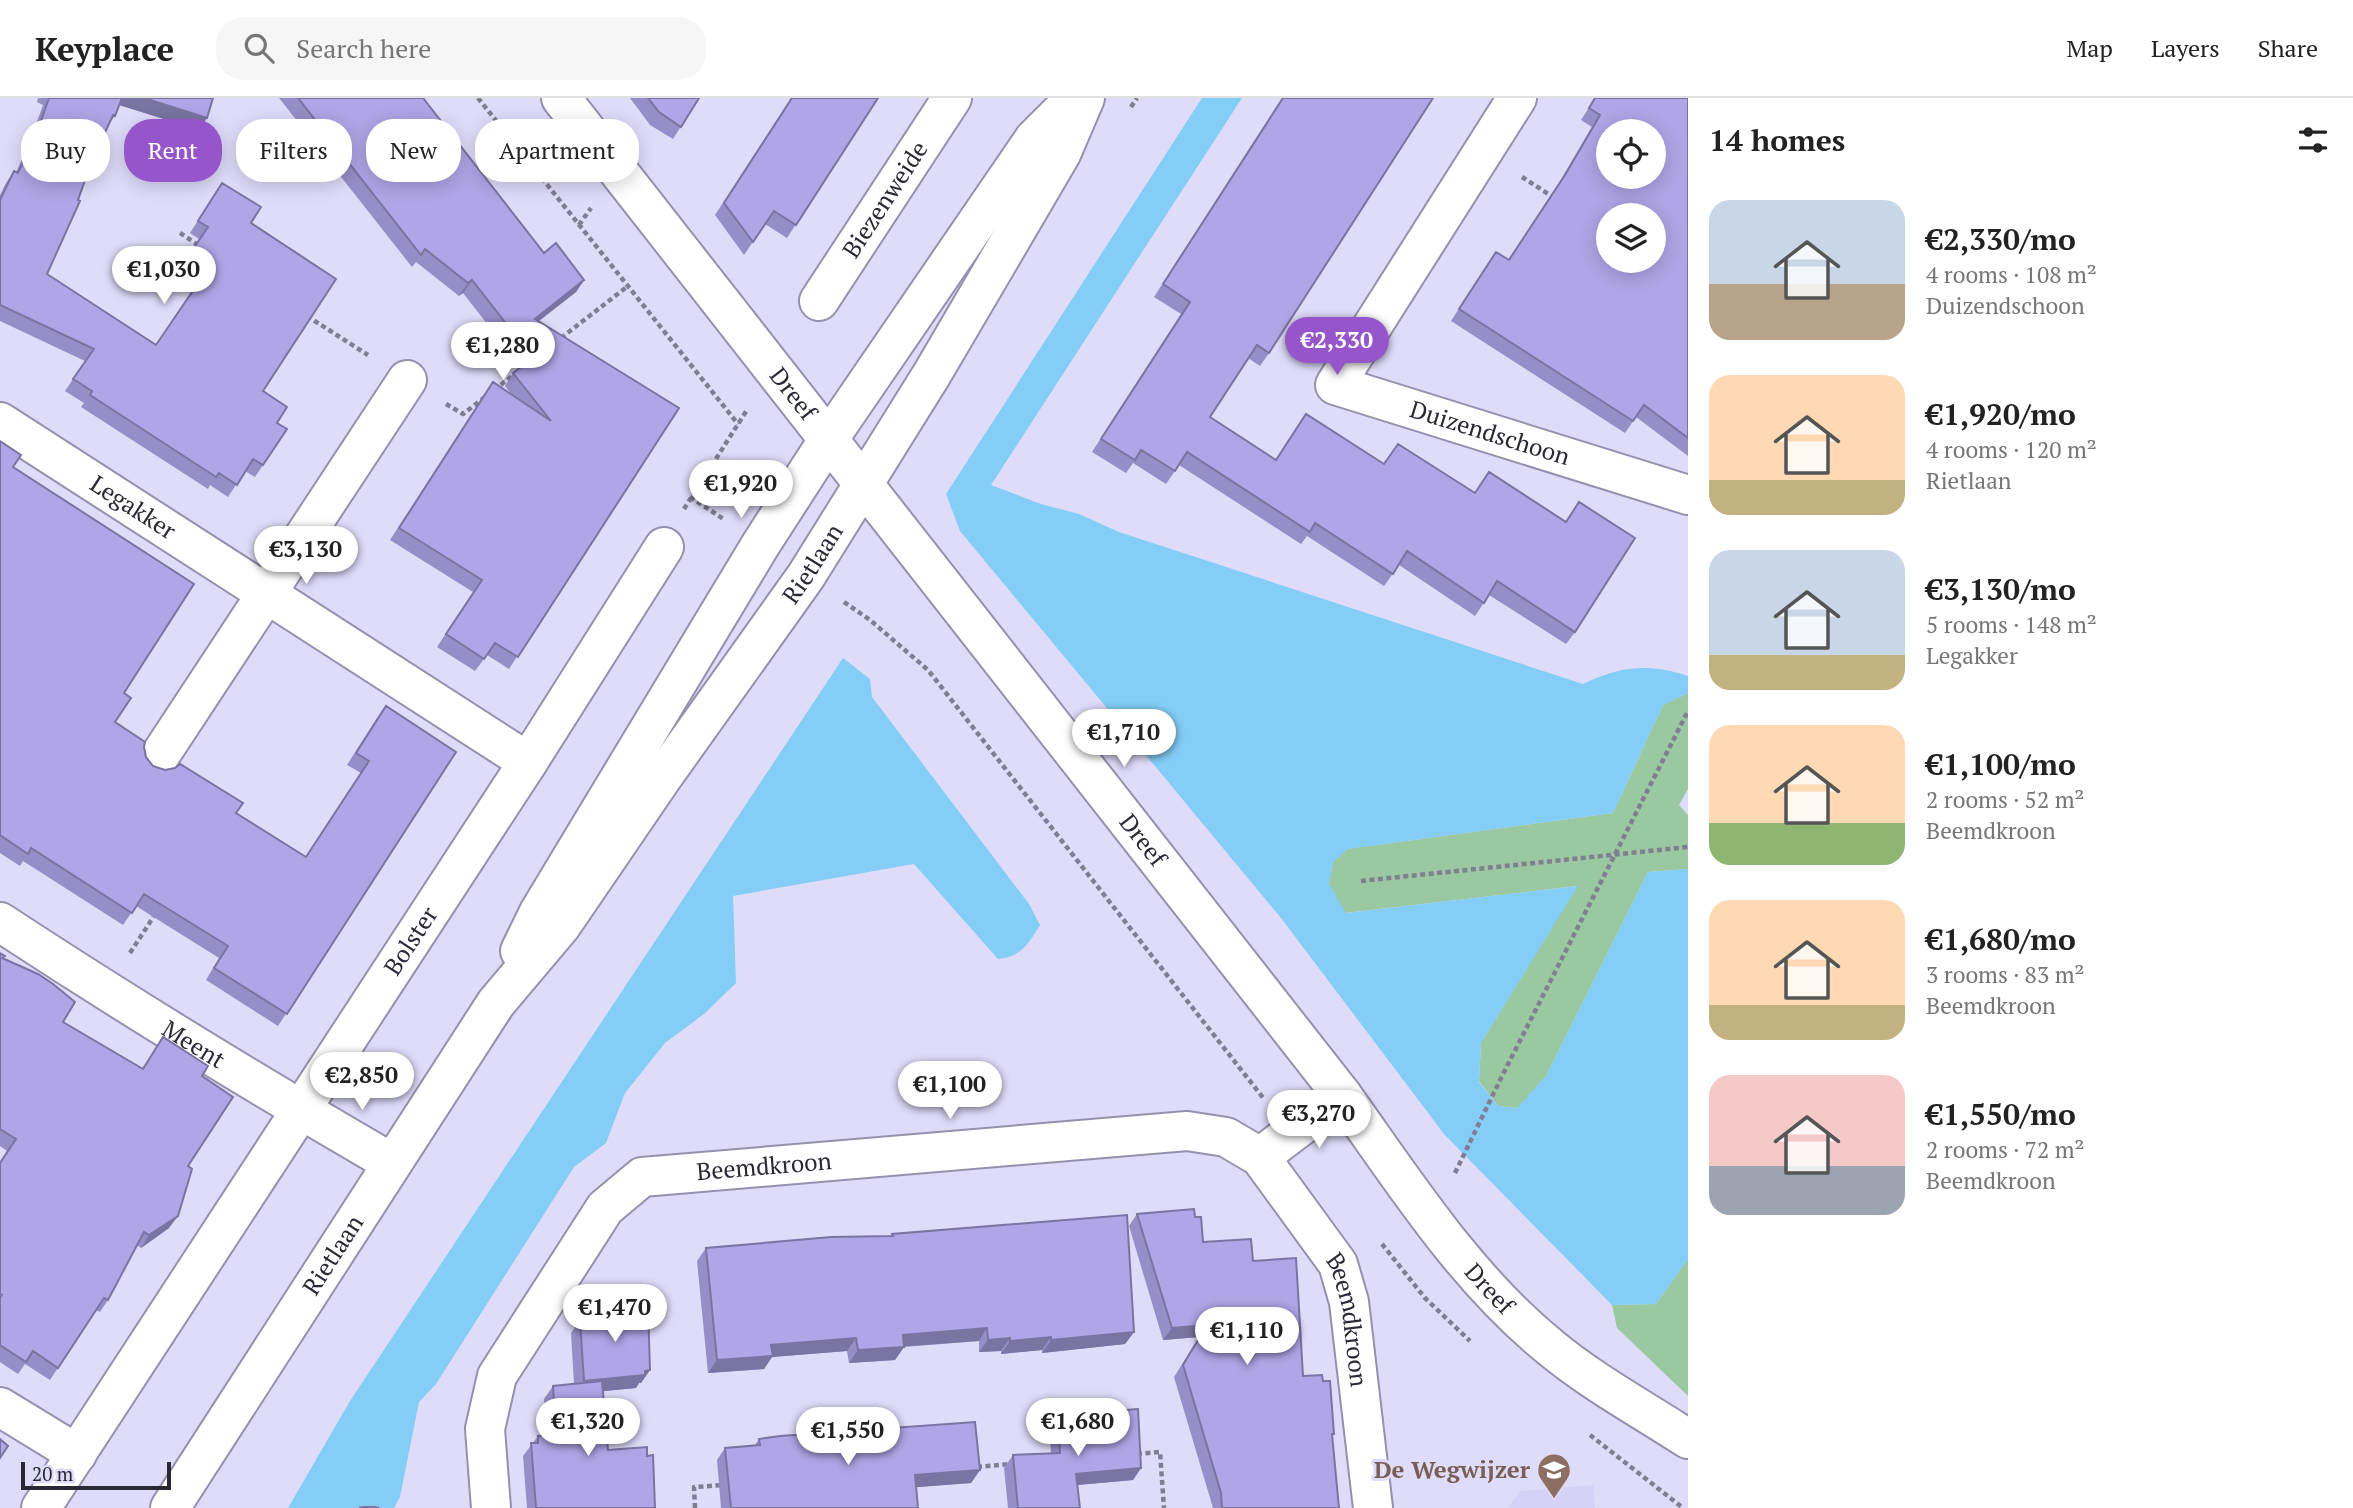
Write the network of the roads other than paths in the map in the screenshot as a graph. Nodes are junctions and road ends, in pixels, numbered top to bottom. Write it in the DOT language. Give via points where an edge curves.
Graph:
graph roads {
  1 [pos="561,98"];
  2 [pos="952,98"];
  3 [pos="1075,98"];
  4 [pos="1085,98"];
  5 [pos="1517,98"];
  6 [pos="819,302"];
  7 [pos="407,380"];
  8 [pos="0,422"];
  9 [pos="828,440"];
  10 [pos="864,484"];
  11 [pos="1688,495"];
  12 [pos="664,547"];
  13 [pos="267,592"];
  14 [pos="157,761"];
  15 [pos="528,762"];
  16 [pos="0,922"];
  17 [pos="496,1003"];
  18 [pos="1342,1095"];
  19 [pos="302,1111"];
  20 [pos="1260,1157"];
  21 [pos="392,1163"];
  22 [pos="0,1407"];
  23 [pos="1688,1439"];
  24 [pos="76,1454"];
  25 [pos="41,1508"];
  26 [pos="170,1508"];
  27 [pos="491,1508"];
  28 [pos="1373,1508"];
  1 -- 9 [label="street, Dreef"];
  2 -- 6 [label="street, Biezenweide"];
  3 -- 9 [label="street, Rietlaan" via="1034,139"];
  4 -- 10 [label="street, Rietlaan" via="1061,154"];
  5 -- 11 [label="street, Duizendschoon" via="1335,385"];
  7 -- 13 [label="street"];
  8 -- 13 [label="street, Legakker"];
  9 -- 10 [label="street, Dreef"];
  9 -- 17 [label="street, Rietlaan" via="539,912"];
  10 -- 17 [label="street, Rietlaan" via="806,576 561,926"];
  10 -- 18 [label="street, Dreef"];
  12 -- 15 [label="street, Bolster"];
  13 -- 14 [label="street"];
  13 -- 15 [label="street, Legakker"];
  15 -- 19 [label="street, Bolster"];
  16 -- 19 [label="street, Meent"];
  17 -- 21 [label="street, Rietlaan"];
  18 -- 20 [label="street"];
  18 -- 23 [label="street, Dreef" via="1432,1220 1514,1315 1550,1348"];
  19 -- 21 [label="street, Meent"];
  19 -- 24 [label="street, Bolster"];
  20 -- 27 [label="street, Beemdkroon" via="1226,1137 1187,1131 642,1177 605,1208 497,1376 485,1429"];
  20 -- 28 [label="street, Beemdkroon" via="1338,1264 1349,1302"];
  21 -- 26 [label="street, Rietlaan"];
  22 -- 24 [label="street"];
  24 -- 25 [label="street, Bolster"];
}
